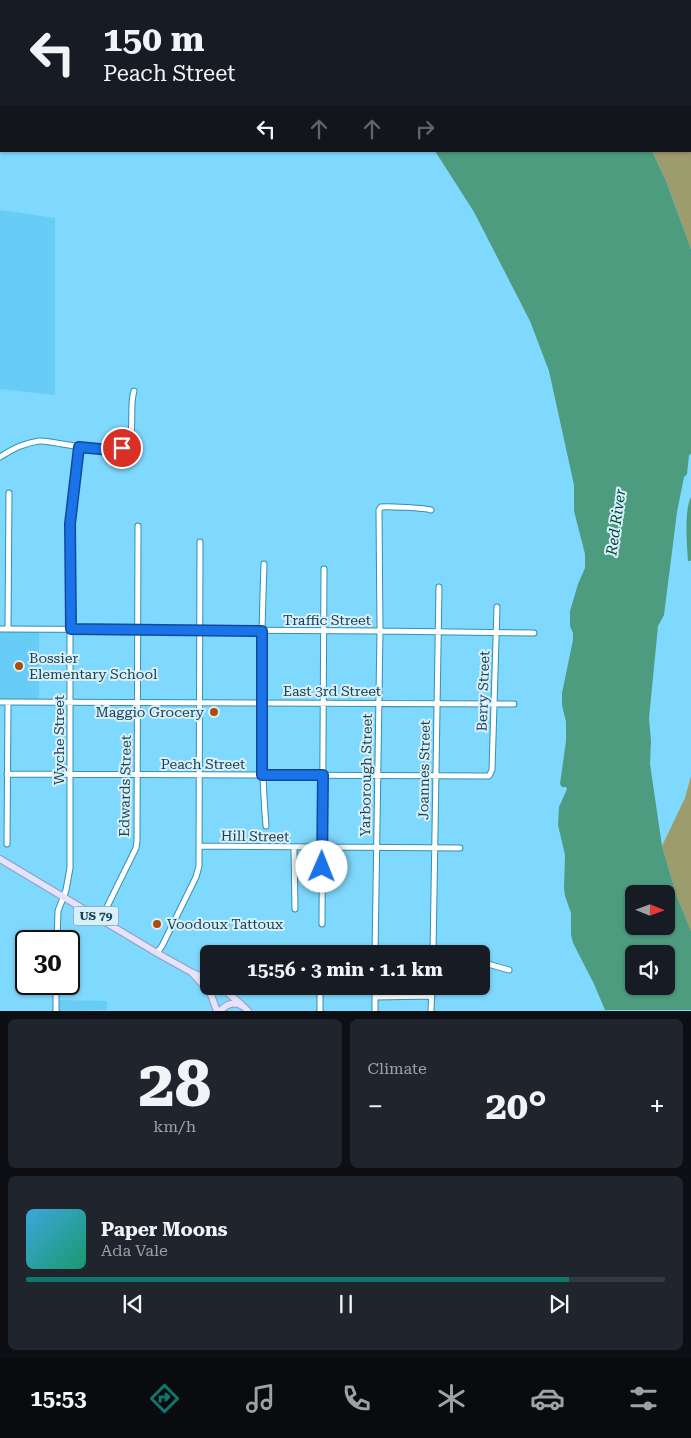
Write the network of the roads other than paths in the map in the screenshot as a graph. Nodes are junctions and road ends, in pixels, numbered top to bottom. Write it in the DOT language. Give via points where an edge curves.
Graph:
graph roads {
  1 [pos="134,391"];
  2 [pos="79,447"];
  3 [pos="0,457"];
  4 [pos="9,493"];
  5 [pos="431,510"];
  6 [pos="138,526"];
  7 [pos="200,542"];
  8 [pos="264,564"];
  9 [pos="324,569"];
  10 [pos="439,587"];
  11 [pos="497,606"];
  12 [pos="0,629"];
  13 [pos="8,629"];
  14 [pos="71,629"];
  15 [pos="137,630"];
  16 [pos="200,630"];
  17 [pos="262,631"];
  18 [pos="324,631"];
  19 [pos="380,631"];
  20 [pos="438,631"];
  21 [pos="496,632"];
  22 [pos="534,633"];
  23 [pos="0,702"];
  24 [pos="8,702"];
  25 [pos="71,702"];
  26 [pos="137,702"];
  27 [pos="200,702"];
  28 [pos="262,702"];
  29 [pos="324,702"];
  30 [pos="378,703"];
  31 [pos="437,703"];
  32 [pos="494,704"];
  33 [pos="514,704"];
  34 [pos="7,774"];
  35 [pos="70,774"];
  36 [pos="137,775"];
  37 [pos="200,775"];
  38 [pos="262,775"];
  39 [pos="323,775"];
  40 [pos="436,775"];
  41 [pos="377,776"];
  42 [pos="489,776"];
  43 [pos="266,826"];
  44 [pos="7,844"];
  45 [pos="199,846"];
  46 [pos="434,847"];
  47 [pos="294,848"];
  48 [pos="323,848"];
  49 [pos="376,848"];
  50 [pos="460,848"];
  51 [pos="0,859"];
  52 [pos="64,897"];
  53 [pos="294,909"];
  54 [pos="101,919"];
  55 [pos="322,924"];
  56 [pos="57,930"];
  57 [pos="375,945"];
  58 [pos="433,945"];
  59 [pos="157,953"];
  60 [pos="490,965"];
  61 [pos="509,970"];
  62 [pos="191,972"];
  63 [pos="200,976"];
  64 [pos="56,995"];
  65 [pos="230,995"];
  66 [pos="320,995"];
  67 [pos="432,996"];
  68 [pos="375,997"];
  69 [pos="242,1005"];
  70 [pos="56,1010"];
  71 [pos="218,1010"];
  72 [pos="248,1010"];
  73 [pos="320,1010"];
  74 [pos="374,1010"];
  75 [pos="431,1010"];
  1 -- 2 [label="street" via="127,445 113,450"];
  2 -- 3 [label="street" via="39,441 22,445"];
  2 -- 14 [label="street, Wyche Street" via="70,524"];
  4 -- 13 [label="street"];
  5 -- 19 [label="street, Yarborough Street" via="380,508"];
  6 -- 15 [label="street, Edwards Street"];
  7 -- 16 [label="street"];
  8 -- 17 [label="street"];
  9 -- 18 [label="street"];
  10 -- 20 [label="street, Joannes Street"];
  11 -- 21 [label="street, Berry Street"];
  12 -- 13 [label="street, Traffic Street"];
  13 -- 14 [label="street, Traffic Street"];
  14 -- 15 [label="street, Traffic Street"];
  14 -- 25 [label="street, Wyche Street"];
  15 -- 16 [label="street, Traffic Street"];
  15 -- 26 [label="street, Edwards Street"];
  16 -- 17 [label="street, Traffic Street"];
  16 -- 27 [label="street"];
  17 -- 18 [label="street, Traffic Street"];
  17 -- 28 [label="street"];
  18 -- 19 [label="street, Traffic Street"];
  18 -- 29 [label="street"];
  19 -- 20 [label="street, Traffic Street"];
  19 -- 30 [label="street, Yarborough Street"];
  20 -- 21 [label="street, Traffic Street"];
  20 -- 31 [label="street, Joannes Street"];
  21 -- 22 [label="street, Traffic Street"];
  21 -- 32 [label="street, Berry Street"];
  23 -- 24 [label="street, East 3rd Street"];
  24 -- 25 [label="street, East 3rd Street"];
  24 -- 34 [label="street"];
  25 -- 26 [label="street, East 3rd Street"];
  25 -- 35 [label="street, Wyche Street"];
  26 -- 27 [label="street, East 3rd Street"];
  26 -- 36 [label="street, Edwards Street"];
  27 -- 28 [label="street, East 3rd Street"];
  27 -- 37 [label="street"];
  28 -- 29 [label="street, East 3rd Street"];
  28 -- 38 [label="street"];
  29 -- 30 [label="street, East 3rd Street"];
  29 -- 39 [label="street"];
  30 -- 31 [label="street, East 3rd Street"];
  30 -- 41 [label="street, Yarborough Street"];
  31 -- 32 [label="street, East 3rd Street"];
  31 -- 40 [label="street, Joannes Street"];
  32 -- 33 [label="street, East 3rd Street"];
  32 -- 42 [label="street, Berry Street" via="492,770"];
  34 -- 35 [label="street, Peach Street"];
  34 -- 44 [label="street"];
  35 -- 36 [label="street, Peach Street"];
  35 -- 52 [label="street, Wyche Street" via="70,868"];
  36 -- 37 [label="street, Peach Street"];
  36 -- 54 [label="street, Edwards Street" via="136,848"];
  37 -- 38 [label="street, Peach Street"];
  37 -- 45 [label="street"];
  38 -- 39 [label="street, Peach Street"];
  38 -- 43 [label="street"];
  39 -- 41 [label="street, Peach Street"];
  39 -- 48 [label="street"];
  40 -- 41 [label="street, Peach Street"];
  40 -- 42 [label="street, Peach Street"];
  40 -- 46 [label="street, Joannes Street"];
  41 -- 49 [label="street, Yarborough Street"];
  45 -- 47 [label="street, Hill Street"];
  45 -- 59 [label="street" via="196,877"];
  46 -- 49 [label="street, Hill Street"];
  46 -- 50 [label="street, Hill Street"];
  46 -- 58 [label="street, Joannes Street"];
  47 -- 48 [label="street, Hill Street"];
  47 -- 53 [label="street"];
  48 -- 49 [label="street, Hill Street"];
  48 -- 55 [label="street"];
  49 -- 57 [label="street, Yarborough Street"];
  51 -- 52 [label="main road, US 79"];
  52 -- 54 [label="main road, US 79"];
  52 -- 56 [label="street, Wyche Street" via="58,911"];
  54 -- 59 [label="main road, US 79"];
  59 -- 62 [label="main road, US 79"];
  60 -- 61 [label="street"];
  62 -- 63 [label="main road, US 79"];
  62 -- 71 [label="main road, US 79" via="210,992"];
  64 -- 70 [label="street"];
  65 -- 69 [label="main road"];
  66 -- 73 [label="street"];
  67 -- 68 [label="street"];
  67 -- 75 [label="street"];
  68 -- 74 [label="street"];
  69 -- 71 [label="main road, US 79" via="232,1003"];
  69 -- 72 [label="main road"];
}
